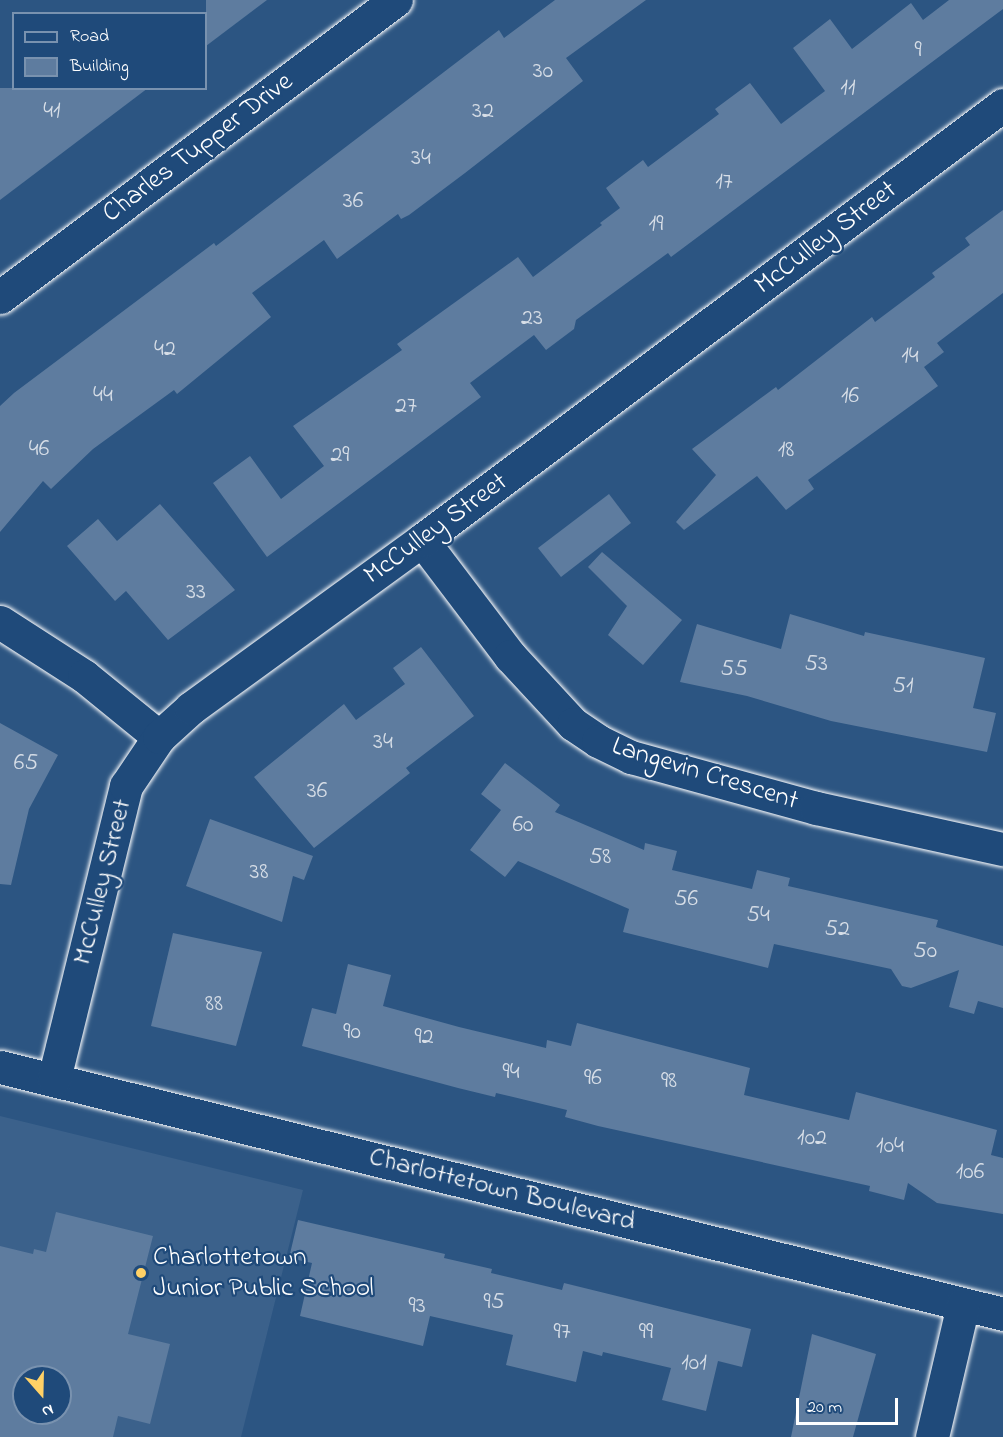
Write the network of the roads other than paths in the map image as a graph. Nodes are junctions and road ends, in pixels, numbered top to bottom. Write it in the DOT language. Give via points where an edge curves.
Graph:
graph roads {
  1 [pos="396,0"];
  2 [pos="1003,105"];
  3 [pos="0,297"];
  4 [pos="422,540"];
  5 [pos="0,622"];
  6 [pos="159,737"];
  7 [pos="1003,849"];
  8 [pos="0,1067"];
  9 [pos="54,1079"];
  10 [pos="963,1305"];
  11 [pos="1003,1314"];
  12 [pos="932,1437"];
  1 -- 3 [label="street, Charles Tupper Drive"];
  2 -- 4 [label="street, McCulley Street"];
  4 -- 6 [label="street, McCulley Street" via="191,708"];
  4 -- 7 [label="street, Langevin Crescent" via="510,656 573,724 598,741 631,757 816,808"];
  5 -- 6 [label="street" via="84,676"];
  6 -- 9 [label="street, McCulley Street" via="126,786"];
  8 -- 9 [label="street, Charlottetown Boulevard"];
  9 -- 10 [label="street, Charlottetown Boulevard"];
  10 -- 11 [label="street, Charlottetown Boulevard"];
  10 -- 12 [label="street"];
}
